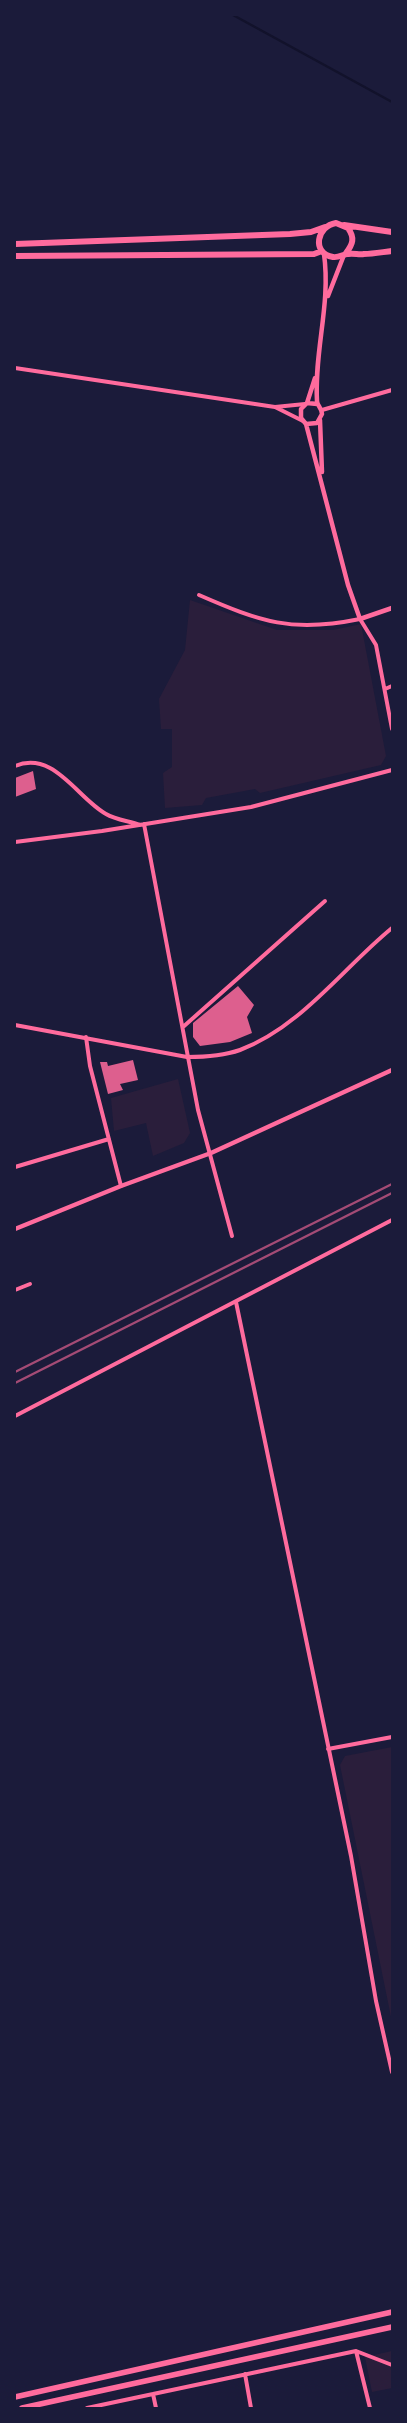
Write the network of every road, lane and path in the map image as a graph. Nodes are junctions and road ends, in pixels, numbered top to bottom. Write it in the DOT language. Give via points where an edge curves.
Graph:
graph roads {
  1 [pos="342,225"];
  2 [pos="325,227"];
  3 [pos="392,232"];
  4 [pos="15,244"];
  5 [pos="392,251"];
  6 [pos="323,252"];
  7 [pos="345,254"];
  8 [pos="15,256"];
  9 [pos="327,300"];
  10 [pos="15,368"];
  11 [pos="317,372"];
  12 [pos="392,390"];
  13 [pos="306,404"];
  14 [pos="317,404"];
  15 [pos="275,407"];
  16 [pos="322,410"];
  17 [pos="320,420"];
  18 [pos="304,422"];
  19 [pos="322,480"];
  20 [pos="199,595"];
  21 [pos="392,608"];
  22 [pos="360,619"];
  23 [pos="392,686"];
  24 [pos="385,689"];
  25 [pos="392,729"];
  26 [pos="15,766"];
  27 [pos="392,770"];
  28 [pos="143,825"];
  29 [pos="15,842"];
  30 [pos="325,902"];
  31 [pos="392,928"];
  32 [pos="15,1025"];
  33 [pos="183,1027"];
  34 [pos="86,1037"];
  35 [pos="187,1057"];
  36 [pos="392,1070"];
  37 [pos="109,1139"];
  38 [pos="211,1153"];
  39 [pos="15,1167"];
  40 [pos="121,1186"];
  41 [pos="392,1220"];
  42 [pos="15,1229"];
  43 [pos="232,1236"];
  44 [pos="30,1284"];
  45 [pos="15,1290"];
  46 [pos="236,1302"];
  47 [pos="15,1416"];
  48 [pos="392,1737"];
  49 [pos="328,1749"];
  50 [pos="392,2072"];
  51 [pos="392,2312"];
  52 [pos="392,2326"];
  53 [pos="356,2351"];
  54 [pos="392,2365"];
  55 [pos="245,2374"];
  56 [pos="153,2394"];
  57 [pos="15,2397"];
  58 [pos="22,2408"];
  59 [pos="90,2408"];
  60 [pos="156,2408"];
  61 [pos="251,2408"];
  62 [pos="370,2408"];
  1 -- 2 [label="highway" via="336,223"];
  1 -- 3 [label="highway"];
  1 -- 7 [label="highway" via="348,228 353,239"];
  2 -- 4 [label="highway" via="290,234"];
  2 -- 6 [label="highway" via="318,240"];
  5 -- 7 [label="highway"];
  6 -- 7 [label="highway" via="332,257"];
  6 -- 8 [label="highway"];
  6 -- 9 [label="street"];
  7 -- 9 [label="street"];
  9 -- 11 [label="street"];
  10 -- 15 [label="street"];
  11 -- 13 [label="street"];
  11 -- 14 [label="street"];
  12 -- 16 [label="street"];
  13 -- 14 [label="street"];
  13 -- 15 [label="street"];
  13 -- 18 [label="street" via="300,414"];
  14 -- 16 [label="street"];
  15 -- 18 [label="street"];
  16 -- 17 [label="street"];
  17 -- 18 [label="street" via="314,424"];
  17 -- 19 [label="street"];
  18 -- 19 [label="street"];
  19 -- 22 [label="street" via="348,585"];
  20 -- 22 [label="street" via="254,618 280,624 332,625"];
  21 -- 22 [label="street"];
  22 -- 24 [label="street" via="376,645"];
  23 -- 24 [label="street"];
  24 -- 25 [label="street"];
  26 -- 28 [label="street" via="33,762 48,766 107,815"];
  27 -- 28 [label="street" via="252,807"];
  28 -- 29 [label="street"];
  28 -- 33 [label="street"];
  30 -- 33 [label="street"];
  31 -- 35 [label="street" via="291,1020 262,1040 212,1057"];
  32 -- 34 [label="street"];
  33 -- 35 [label="street"];
  34 -- 35 [label="street"];
  34 -- 37 [label="street"];
  35 -- 38 [label="street"];
  36 -- 38 [label="street"];
  37 -- 39 [label="street"];
  37 -- 40 [label="street"];
  38 -- 40 [label="street"];
  38 -- 43 [label="street"];
  40 -- 42 [label="street"];
  41 -- 46 [label="street"];
  44 -- 45 [label="street"];
  46 -- 47 [label="street"];
  46 -- 49 [label="street"];
  48 -- 49 [label="street"];
  49 -- 50 [label="street"];
  51 -- 57 [label="main road"];
  52 -- 58 [label="main road"];
  53 -- 54 [label="street"];
  53 -- 55 [label="street"];
  53 -- 62 [label="street"];
  55 -- 56 [label="street"];
  55 -- 61 [label="street"];
  56 -- 59 [label="street"];
  56 -- 60 [label="street"];
}
